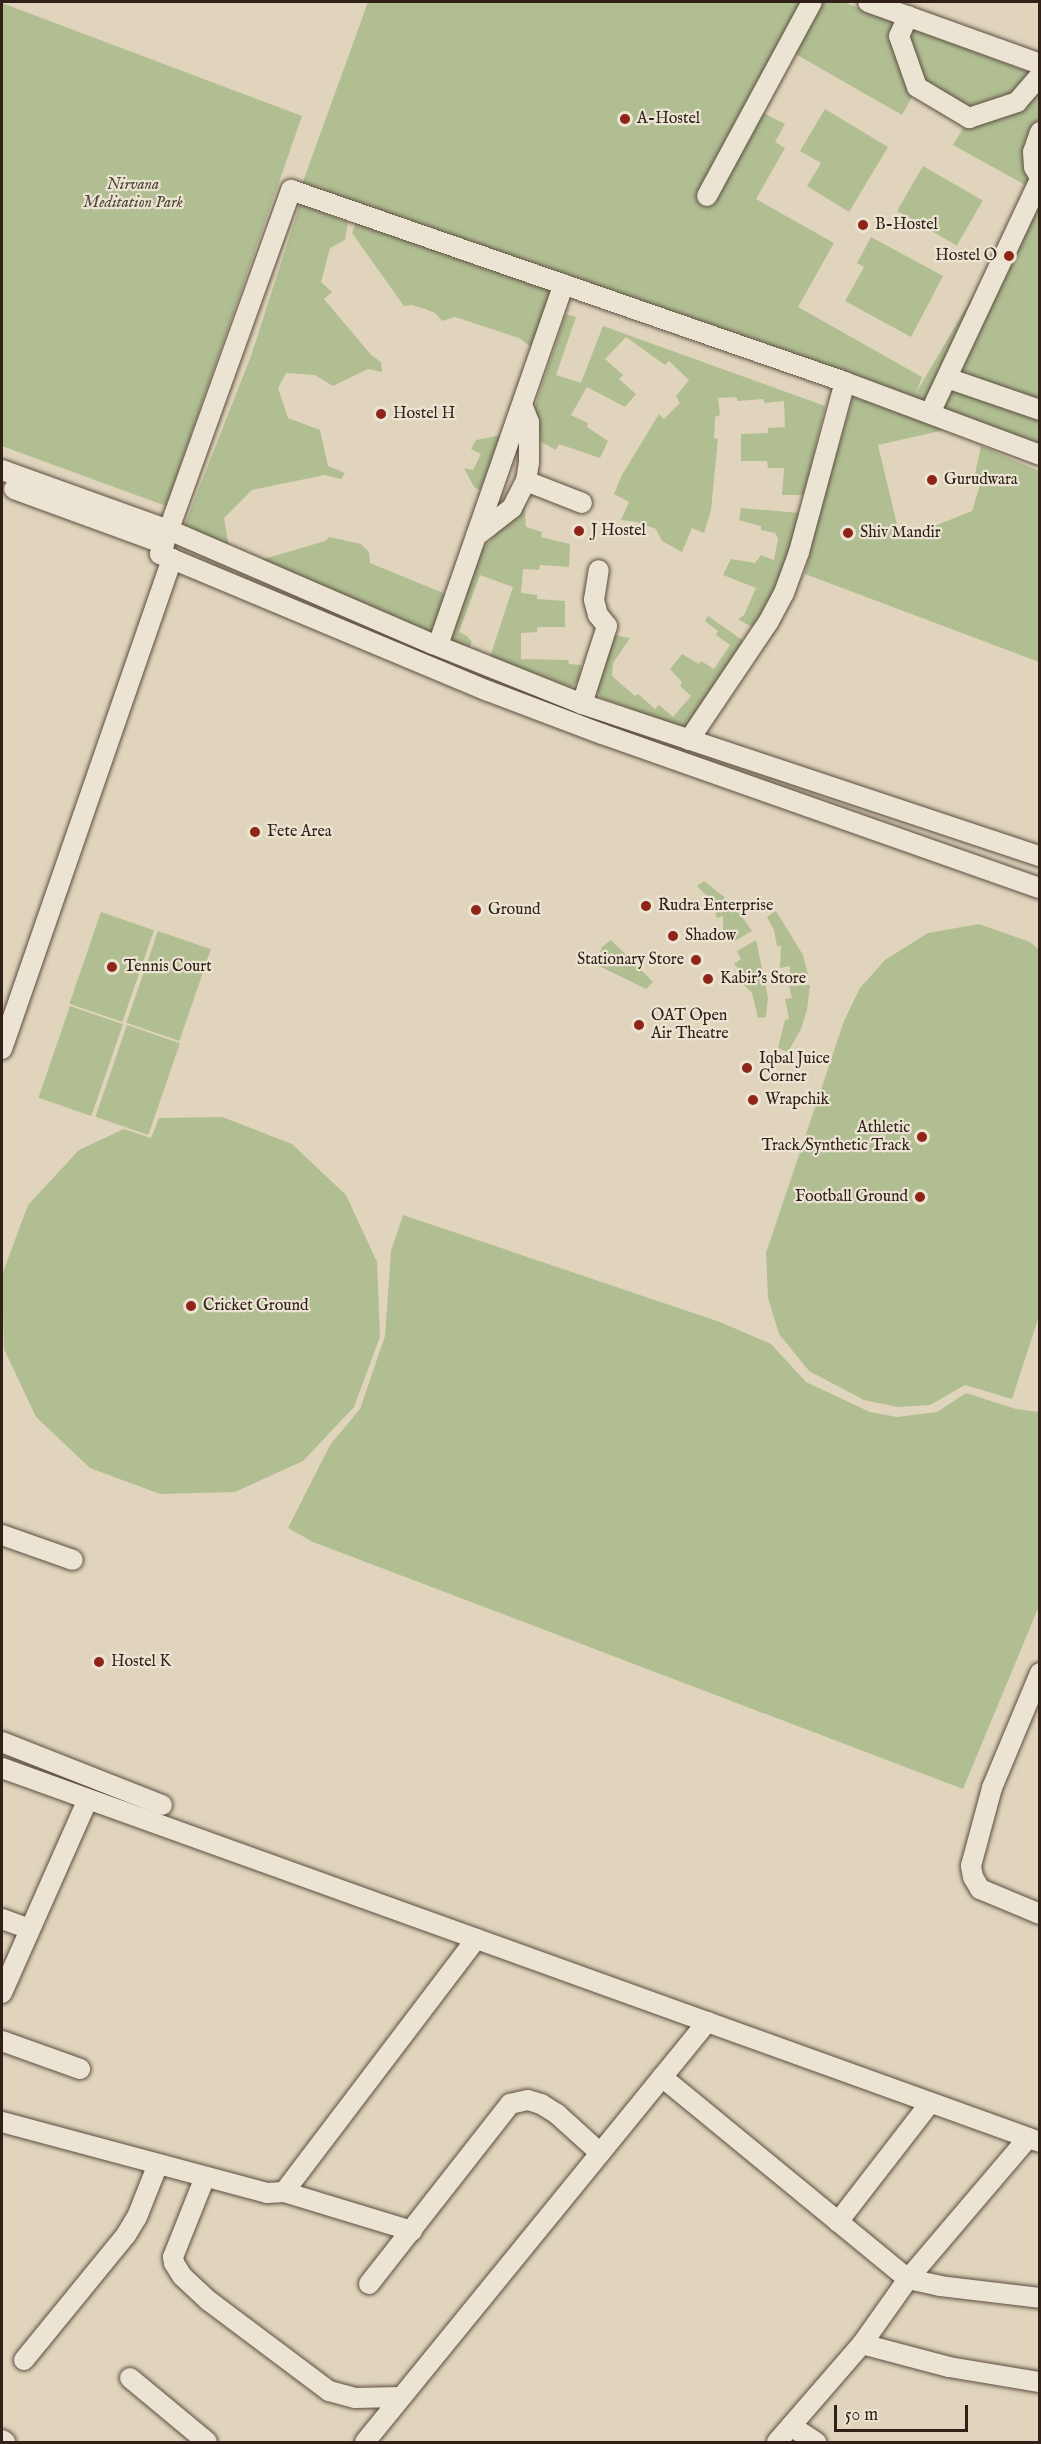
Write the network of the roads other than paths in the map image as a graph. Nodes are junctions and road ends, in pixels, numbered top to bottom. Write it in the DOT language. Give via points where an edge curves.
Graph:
graph roads {
  1 [pos="812,2"];
  2 [pos="868,2"];
  3 [pos="908,16"];
  4 [pos="1040,64"];
  5 [pos="1040,76"];
  6 [pos="1040,132"];
  7 [pos="1040,178"];
  8 [pos="707,196"];
  9 [pos="564,284"];
  10 [pos="947,378"];
  11 [pos="845,382"];
  12 [pos="522,405"];
  13 [pos="1040,410"];
  14 [pos="930,413"];
  15 [pos="1040,455"];
  16 [pos="2,470"];
  17 [pos="526,481"];
  18 [pos="2,485"];
  19 [pos="2,495"];
  20 [pos="582,503"];
  21 [pos="476,536"];
  22 [pos="166,547"];
  23 [pos="599,570"];
  24 [pos="438,645"];
  25 [pos="582,704"];
  26 [pos="689,741"];
  27 [pos="727,753"];
  28 [pos="716,774"];
  29 [pos="1040,856"];
  30 [pos="1040,888"];
  31 [pos="2,1047"];
  32 [pos="2,1534"];
  33 [pos="73,1560"];
  34 [pos="1040,1673"];
  35 [pos="2,1742"];
  36 [pos="2,1768"];
  37 [pos="88,1799"];
  38 [pos="162,1805"];
  39 [pos="1040,1914"];
  40 [pos="2,1919"];
  41 [pos="29,1929"];
  42 [pos="476,1939"];
  43 [pos="2,1993"];
  44 [pos="707,2022"];
  45 [pos="2,2041"];
  46 [pos="80,2069"];
  47 [pos="662,2077"];
  48 [pos="930,2103"];
  49 [pos="2,2122"];
  50 [pos="1034,2140"];
  51 [pos="600,2153"];
  52 [pos="158,2164"];
  53 [pos="205,2177"];
  54 [pos="284,2192"];
  55 [pos="838,2222"];
  56 [pos="412,2231"];
  57 [pos="908,2279"];
  58 [pos="369,2284"];
  59 [pos="1040,2298"];
  60 [pos="862,2344"];
  61 [pos="24,2360"];
  62 [pos="130,2378"];
  63 [pos="1040,2382"];
  64 [pos="400,2397"];
  65 [pos="791,2426"];
  66 [pos="207,2442"];
  67 [pos="365,2442"];
  68 [pos="777,2442"];
  69 [pos="816,2442"];
  1 -- 8 [label="street"];
  2 -- 3 [label="street"];
  3 -- 4 [label="street"];
  3 -- 5 [label="street" via="899,36 917,87 969,118 1017,102"];
  6 -- 7 [label="street" via="1033,152"];
  7 -- 10 [label="street"];
  9 -- 11 [label="street"];
  9 -- 12 [label="street"];
  9 -- 22 [label="street" via="291,190"];
  10 -- 13 [label="street"];
  10 -- 14 [label="street"];
  11 -- 14 [label="street"];
  11 -- 26 [label="street" via="799,552 784,593"];
  12 -- 17 [label="street" via="529,422"];
  12 -- 21 [label="street"];
  14 -- 15 [label="street"];
  16 -- 22 [label="street"];
  17 -- 20 [label="street"];
  17 -- 21 [label="street" via="512,508"];
  18 -- 22 [label="street"];
  19 -- 22 [label="street"];
  21 -- 24 [label="street"];
  22 -- 24 [label="street"];
  22 -- 28 [label="street" via="488,691"];
  22 -- 31 [label="street"];
  23 -- 25 [label="street" via="594,600 598,615 607,626"];
  24 -- 25 [label="street"];
  25 -- 26 [label="street"];
  26 -- 27 [label="street"];
  27 -- 28 [label="street"];
  27 -- 29 [label="street"];
  28 -- 30 [label="street"];
  32 -- 33 [label="street"];
  34 -- 39 [label="street" via="992,1788 971,1866 980,1889"];
  35 -- 38 [label="street"];
  36 -- 37 [label="street"];
  37 -- 41 [label="street"];
  37 -- 42 [label="street"];
  40 -- 41 [label="street"];
  41 -- 43 [label="street"];
  42 -- 44 [label="street"];
  42 -- 54 [label="street"];
  44 -- 47 [label="street"];
  44 -- 48 [label="street"];
  45 -- 46 [label="street"];
  47 -- 51 [label="street"];
  47 -- 55 [label="street"];
  48 -- 50 [label="street"];
  48 -- 55 [label="street"];
  49 -- 52 [label="street"];
  50 -- 57 [label="street"];
  51 -- 56 [label="street" via="557,2114 534,2102 518,2100 510,2104"];
  51 -- 64 [label="street"];
  52 -- 53 [label="street"];
  52 -- 61 [label="street" via="126,2235"];
  53 -- 54 [label="street" via="267,2193"];
  53 -- 64 [label="street" via="173,2257 182,2276 209,2301 329,2391 355,2398"];
  54 -- 56 [label="street"];
  55 -- 57 [label="street"];
  56 -- 58 [label="street"];
  57 -- 59 [label="street"];
  57 -- 60 [label="street"];
  60 -- 63 [label="street" via="950,2367"];
  60 -- 65 [label="street"];
  62 -- 66 [label="street"];
  64 -- 67 [label="street"];
  65 -- 68 [label="street"];
  65 -- 69 [label="street"];
}
